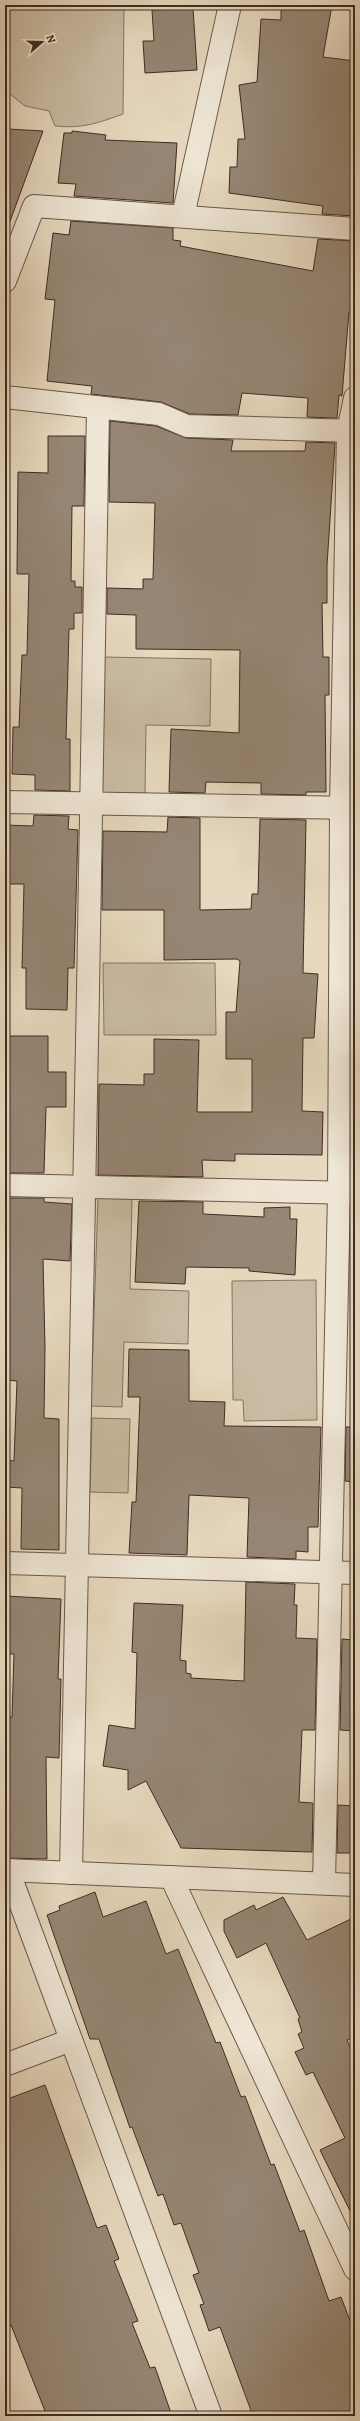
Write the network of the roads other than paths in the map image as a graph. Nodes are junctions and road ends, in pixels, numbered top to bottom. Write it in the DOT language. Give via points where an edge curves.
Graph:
graph roads {
  1 [pos="230,5"];
  2 [pos="183,216"];
  3 [pos="355,229"];
  4 [pos="5,281"];
  5 [pos="5,397"];
  6 [pos="355,398"];
  7 [pos="98,409"];
  8 [pos="352,431"];
  9 [pos="350,630"];
  10 [pos="5,802"];
  11 [pos="90,803"];
  12 [pos="348,808"];
  13 [pos="5,1185"];
  14 [pos="84,1186"];
  15 [pos="347,1193"];
  16 [pos="5,1563"];
  17 [pos="79,1565"];
  18 [pos="330,1572"];
  19 [pos="355,1573"];
  20 [pos="7,1870"];
  21 [pos="71,1873"];
  22 [pos="172,1877"];
  23 [pos="324,1883"];
  24 [pos="355,1885"];
  25 [pos="72,2040"];
  26 [pos="5,2065"];
  27 [pos="355,2269"];
  28 [pos="211,2416"];
  1 -- 2 [label="street"];
  2 -- 3 [label="street"];
  2 -- 4 [label="street" via="34,206"];
  5 -- 7 [label="street"];
  6 -- 8 [label="street"];
  7 -- 8 [label="street" via="159,414 187,426"];
  7 -- 11 [label="street"];
  8 -- 9 [label="street"];
  9 -- 12 [label="street"];
  10 -- 11 [label="street"];
  11 -- 12 [label="street"];
  11 -- 14 [label="street"];
  12 -- 15 [label="street"];
  13 -- 14 [label="street"];
  14 -- 15 [label="street"];
  14 -- 17 [label="street"];
  15 -- 18 [label="street"];
  16 -- 17 [label="street"];
  17 -- 18 [label="street"];
  17 -- 21 [label="street"];
  18 -- 19 [label="street"];
  18 -- 23 [label="street"];
  20 -- 21 [label="street"];
  20 -- 25 [label="street"];
  21 -- 22 [label="street"];
  22 -- 23 [label="street"];
  22 -- 27 [label="street"];
  23 -- 24 [label="street"];
  25 -- 26 [label="street"];
  25 -- 28 [label="street"];
}
